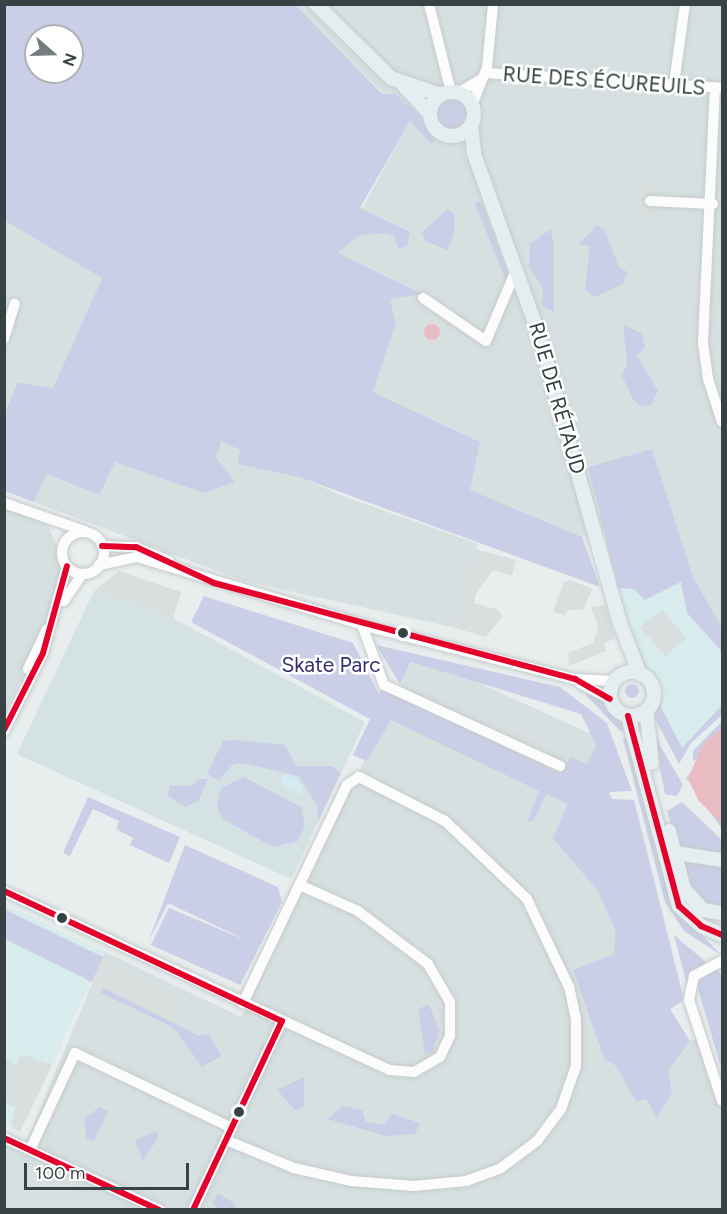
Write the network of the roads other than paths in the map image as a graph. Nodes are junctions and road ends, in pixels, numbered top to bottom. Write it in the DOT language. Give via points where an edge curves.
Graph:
graph roads {
  1 [pos="316,4"];
  2 [pos="429,4"];
  3 [pos="493,4"];
  4 [pos="685,4"];
  5 [pos="484,76"];
  6 [pos="402,84"];
  7 [pos="674,84"];
  8 [pos="718,88"];
  9 [pos="450,93"];
  10 [pos="472,105"];
  11 [pos="430,114"];
  12 [pos="471,124"];
  13 [pos="453,136"];
  14 [pos="481,174"];
  15 [pos="650,201"];
  16 [pos="712,204"];
  17 [pos="518,268"];
  18 [pos="423,298"];
  19 [pos="15,304"];
  20 [pos="4,339"];
  21 [pos="723,422"];
  22 [pos="4,503"];
  23 [pos="48,518"];
  24 [pos="88,532"];
  25 [pos="66,541"];
  26 [pos="102,546"];
  27 [pos="99,565"];
  28 [pos="66,566"];
  29 [pos="185,571"];
  30 [pos="82,573"];
  31 [pos="56,616"];
  32 [pos="362,625"];
  33 [pos="621,626"];
  34 [pos="640,674"];
  35 [pos="619,677"];
  36 [pos="575,679"];
  37 [pos="610,699"];
  38 [pos="11,709"];
  39 [pos="646,710"];
  40 [pos="628,716"];
  41 [pos="4,719"];
  42 [pos="4,730"];
  43 [pos="560,766"];
  44 [pos="675,853"];
  45 [pos="723,860"];
  46 [pos="300,885"];
  47 [pos="4,891"];
  48 [pos="723,913"];
  49 [pos="723,935"];
  50 [pos="723,961"];
  51 [pos="243,1003"];
  52 [pos="282,1021"];
  53 [pos="723,1101"];
  54 [pos="232,1128"];
  55 [pos="4,1138"];
  56 [pos="226,1140"];
  57 [pos="30,1150"];
  58 [pos="159,1209"];
  59 [pos="193,1209"];
  1 -- 6 [label="main road"];
  2 -- 9 [label="street"];
  3 -- 5 [label="street"];
  4 -- 7 [label="street"];
  5 -- 7 [label="street, RUE DES ÉCUREUILS"];
  5 -- 9 [label="street"];
  5 -- 10 [label="street"];
  6 -- 9 [label="main road"];
  6 -- 11 [label="main road"];
  7 -- 8 [label="street, RUE DES ÉCUREUILS"];
  8 -- 16 [label="street"];
  9 -- 10 [label="main road"];
  9 -- 11 [label="main road"];
  10 -- 12 [label="main road"];
  11 -- 13 [label="main road" via="438,132"];
  12 -- 13 [label="main road"];
  12 -- 14 [label="main road"];
  13 -- 14 [label="main road"];
  14 -- 17 [label="main road, RUE DE RÉTAUD"];
  15 -- 16 [label="street"];
  16 -- 21 [label="street" via="703,343 708,379"];
  17 -- 18 [label="street" via="486,342"];
  17 -- 33 [label="main road, RUE DE RÉTAUD"];
  19 -- 20 [label="street"];
  22 -- 23 [label="street"];
  23 -- 24 [label="street"];
  23 -- 25 [label="street"];
  24 -- 25 [label="street"];
  24 -- 26 [label="street"];
  25 -- 28 [label="street"];
  26 -- 27 [label="street"];
  26 -- 29 [label="street" via="146,550"];
  27 -- 29 [label="street" via="137,557"];
  27 -- 30 [label="street"];
  28 -- 30 [label="street"];
  28 -- 31 [label="street"];
  29 -- 32 [label="street"];
  30 -- 31 [label="street"];
  31 -- 38 [label="street" via="43,653"];
  32 -- 36 [label="street"];
  32 -- 43 [label="street" via="384,686"];
  33 -- 34 [label="main road, RUE DE RÉTAUD"];
  33 -- 35 [label="main road, RUE DE RÉTAUD"];
  34 -- 35 [label="main road"];
  34 -- 39 [label="main road" via="653,690"];
  35 -- 36 [label="street"];
  35 -- 37 [label="main road"];
  36 -- 37 [label="street"];
  37 -- 40 [label="main road"];
  38 -- 41 [label="street"];
  38 -- 42 [label="street"];
  39 -- 40 [label="main road"];
  39 -- 44 [label="main road" via="652,766"];
  40 -- 49 [label="main road" via="679,906 701,926"];
  44 -- 45 [label="main road"];
  44 -- 48 [label="main road" via="684,889 696,906"];
  46 -- 51 [label="street"];
  46 -- 52 [label="street" via="358,911 428,964 450,1002 450,1036 440,1057 414,1072 399,1072"];
  46 -- 56 [label="street" via="355,778 381,785 445,821 527,899 556,953 576,1019 571,1088 537,1142 501,1168 466,1181 414,1186 351,1181 294,1168"];
  47 -- 51 [label="street"];
  50 -- 53 [label="street" via="694,976 689,1000"];
  51 -- 52 [label="street"];
  52 -- 54 [label="street"];
  54 -- 56 [label="street"];
  54 -- 57 [label="street" via="75,1053"];
  55 -- 57 [label="street"];
  56 -- 59 [label="street"];
  57 -- 58 [label="street"];
}
